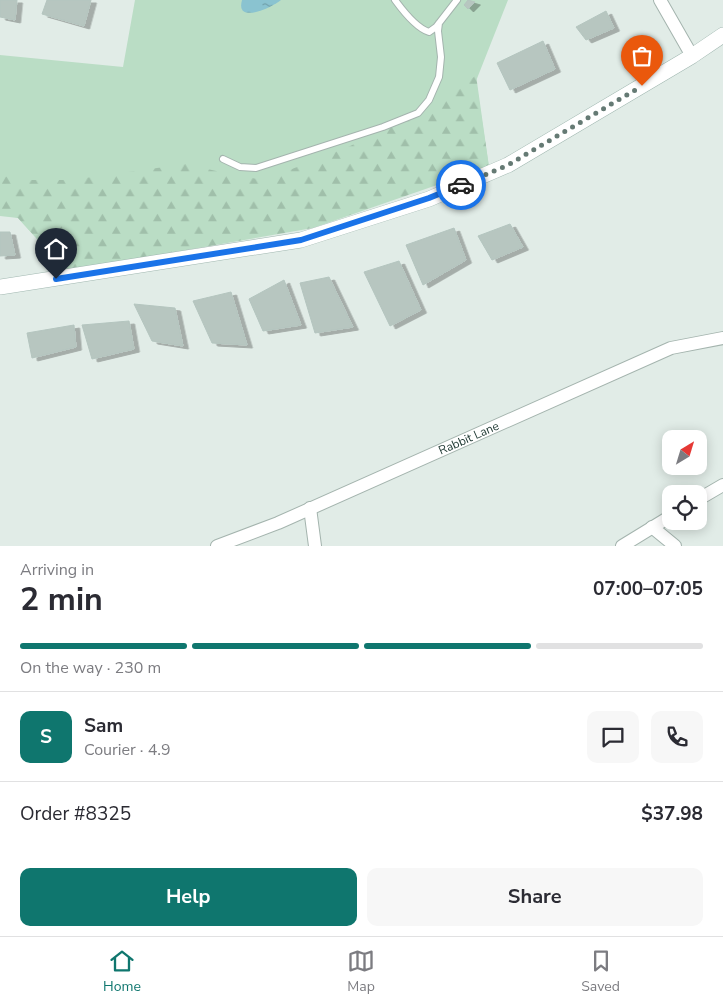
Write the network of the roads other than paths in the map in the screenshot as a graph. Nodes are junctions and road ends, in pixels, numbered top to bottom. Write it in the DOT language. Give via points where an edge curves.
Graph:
graph roads {
  1 [pos="395,0"];
  2 [pos="456,0"];
  3 [pos="660,0"];
  4 [pos="439,23"];
  5 [pos="723,35"];
  6 [pos="692,56"];
  7 [pos="222,159"];
  8 [pos="0,288"];
  9 [pos="723,338"];
  10 [pos="723,485"];
  11 [pos="707,494"];
  12 [pos="310,508"];
  13 [pos="662,521"];
  14 [pos="652,527"];
  15 [pos="216,546"];
  16 [pos="315,546"];
  17 [pos="622,546"];
  18 [pos="675,546"];
  1 -- 4 [label="lane" via="424,30 429,32"];
  2 -- 4 [label="lane"];
  3 -- 6 [label="street"];
  4 -- 7 [label="lane" via="439,77 429,100 418,113 256,168 240,167"];
  5 -- 6 [label="street"];
  6 -- 8 [label="street" via="508,165 429,198 301,240"];
  9 -- 12 [label="street, Rabbit Lane" via="671,348"];
  10 -- 11 [label="street"];
  12 -- 15 [label="street, Rabbit Lane"];
  12 -- 16 [label="street"];
  13 -- 14 [label="street"];
  14 -- 17 [label="street"];
  14 -- 18 [label="street"];
}
